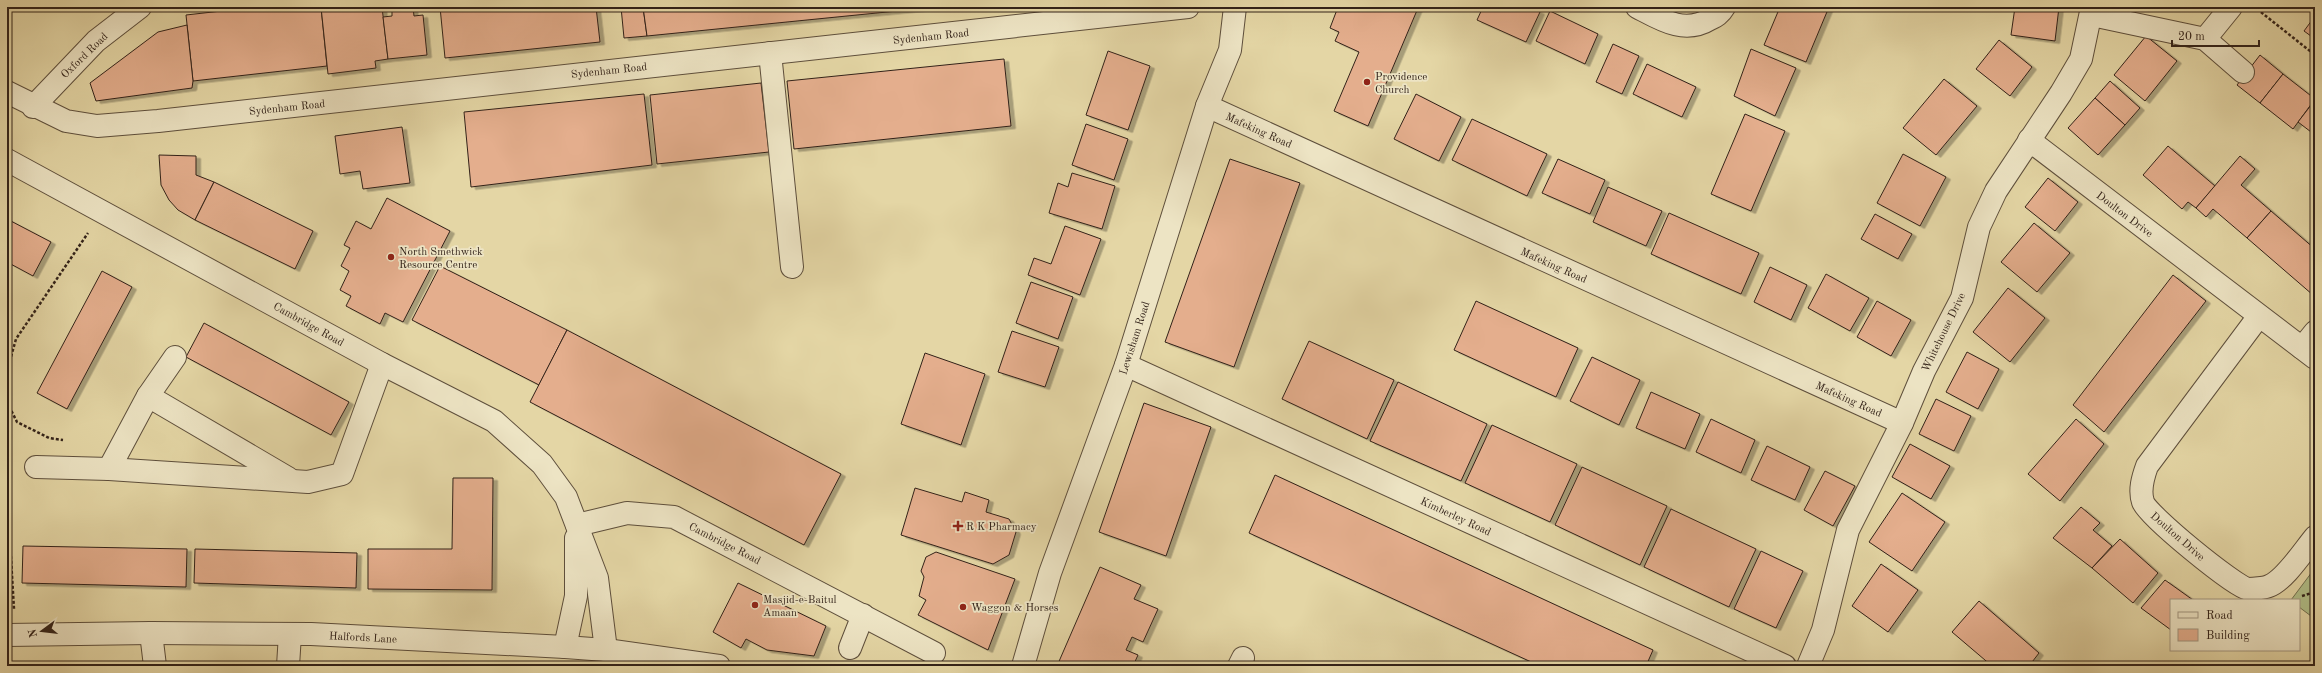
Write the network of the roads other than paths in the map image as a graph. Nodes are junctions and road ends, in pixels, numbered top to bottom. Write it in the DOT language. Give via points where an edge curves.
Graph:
graph roads {
  1 [pos="140,7"];
  2 [pos="1188,7"];
  3 [pos="1235,7"];
  4 [pos="1637,7"];
  5 [pos="1724,7"];
  6 [pos="2231,7"];
  7 [pos="2092,11"];
  8 [pos="2205,38"];
  9 [pos="770,54"];
  10 [pos="2243,72"];
  11 [pos="7,92"];
  12 [pos="1206,106"];
  13 [pos="33,107"];
  14 [pos="2029,140"];
  15 [pos="7,160"];
  16 [pos="792,267"];
  17 [pos="2259,316"];
  18 [pos="2311,346"];
  19 [pos="175,357"];
  20 [pos="382,364"];
  21 [pos="1126,365"];
  22 [pos="148,396"];
  23 [pos="1902,423"];
  24 [pos="36,467"];
  25 [pos="109,469"];
  26 [pos="293,481"];
  27 [pos="577,525"];
  28 [pos="2315,537"];
  29 [pos="863,615"];
  30 [pos="151,633"];
  31 [pos="290,634"];
  32 [pos="11,635"];
  33 [pos="565,647"];
  34 [pos="850,648"];
  35 [pos="606,650"];
  36 [pos="934,653"];
  37 [pos="155,666"];
  38 [pos="288,666"];
  39 [pos="719,666"];
  40 [pos="1022,666"];
  41 [pos="1785,666"];
  42 [pos="1808,666"];
  1 -- 13 [label="street, Oxford Road" via="96,41"];
  2 -- 9 [label="street, Sydenham Road"];
  3 -- 12 [label="street, Lewisham Road" via="1230,50"];
  4 -- 5 [label="street" via="1669,24 1687,27 1704,23 1721,13"];
  6 -- 8 [label="street"];
  7 -- 8 [label="street"];
  7 -- 14 [label="street, Whitehouse Drive" via="2081,59 2061,94"];
  8 -- 10 [label="street"];
  9 -- 13 [label="street, Sydenham Road" via="97,126 66,121"];
  9 -- 16 [label="street"];
  11 -- 13 [label="street, Sydenham Road"];
  12 -- 21 [label="street, Lewisham Road"];
  12 -- 23 [label="street, Mafeking Road"];
  14 -- 17 [label="street, Doulton Drive"];
  14 -- 23 [label="street, Whitehouse Drive" via="1996,191 1979,227 1962,298 1924,370"];
  15 -- 20 [label="street, Cambridge Road"];
  17 -- 18 [label="street, Doulton Drive"];
  17 -- 28 [label="street, Doulton Drive" via="2147,466 2142,484 2143,502 2157,520 2229,578 2248,589 2269,586 2281,578"];
  19 -- 22 [label="street"];
  20 -- 26 [label="street" via="342,474 308,482"];
  20 -- 27 [label="street, Cambridge Road" via="494,421 542,464 566,497"];
  21 -- 40 [label="street, Lewisham Road" via="1050,573"];
  21 -- 41 [label="street, Kimberley Road"];
  22 -- 25 [label="street"];
  22 -- 26 [label="street"];
  23 -- 42 [label="street, Whitehouse Drive" via="1848,530 1823,630"];
  24 -- 25 [label="street"];
  25 -- 26 [label="street"];
  27 -- 29 [label="street, Cambridge Road" via="627,513 674,517"];
  27 -- 33 [label="street, Cambridge Road" via="576,596"];
  27 -- 35 [label="street, Cambridge Road" via="597,578"];
  29 -- 34 [label="street"];
  29 -- 36 [label="street, Cambridge Road"];
  30 -- 31 [label="street, Halfords Lane"];
  30 -- 32 [label="street, Halfords Lane"];
  30 -- 37 [label="street"];
  31 -- 33 [label="street, Halfords Lane"];
  31 -- 38 [label="street"];
  33 -- 35 [label="street, Halfords Lane"];
  35 -- 39 [label="street, Halfords Lane"];
}
